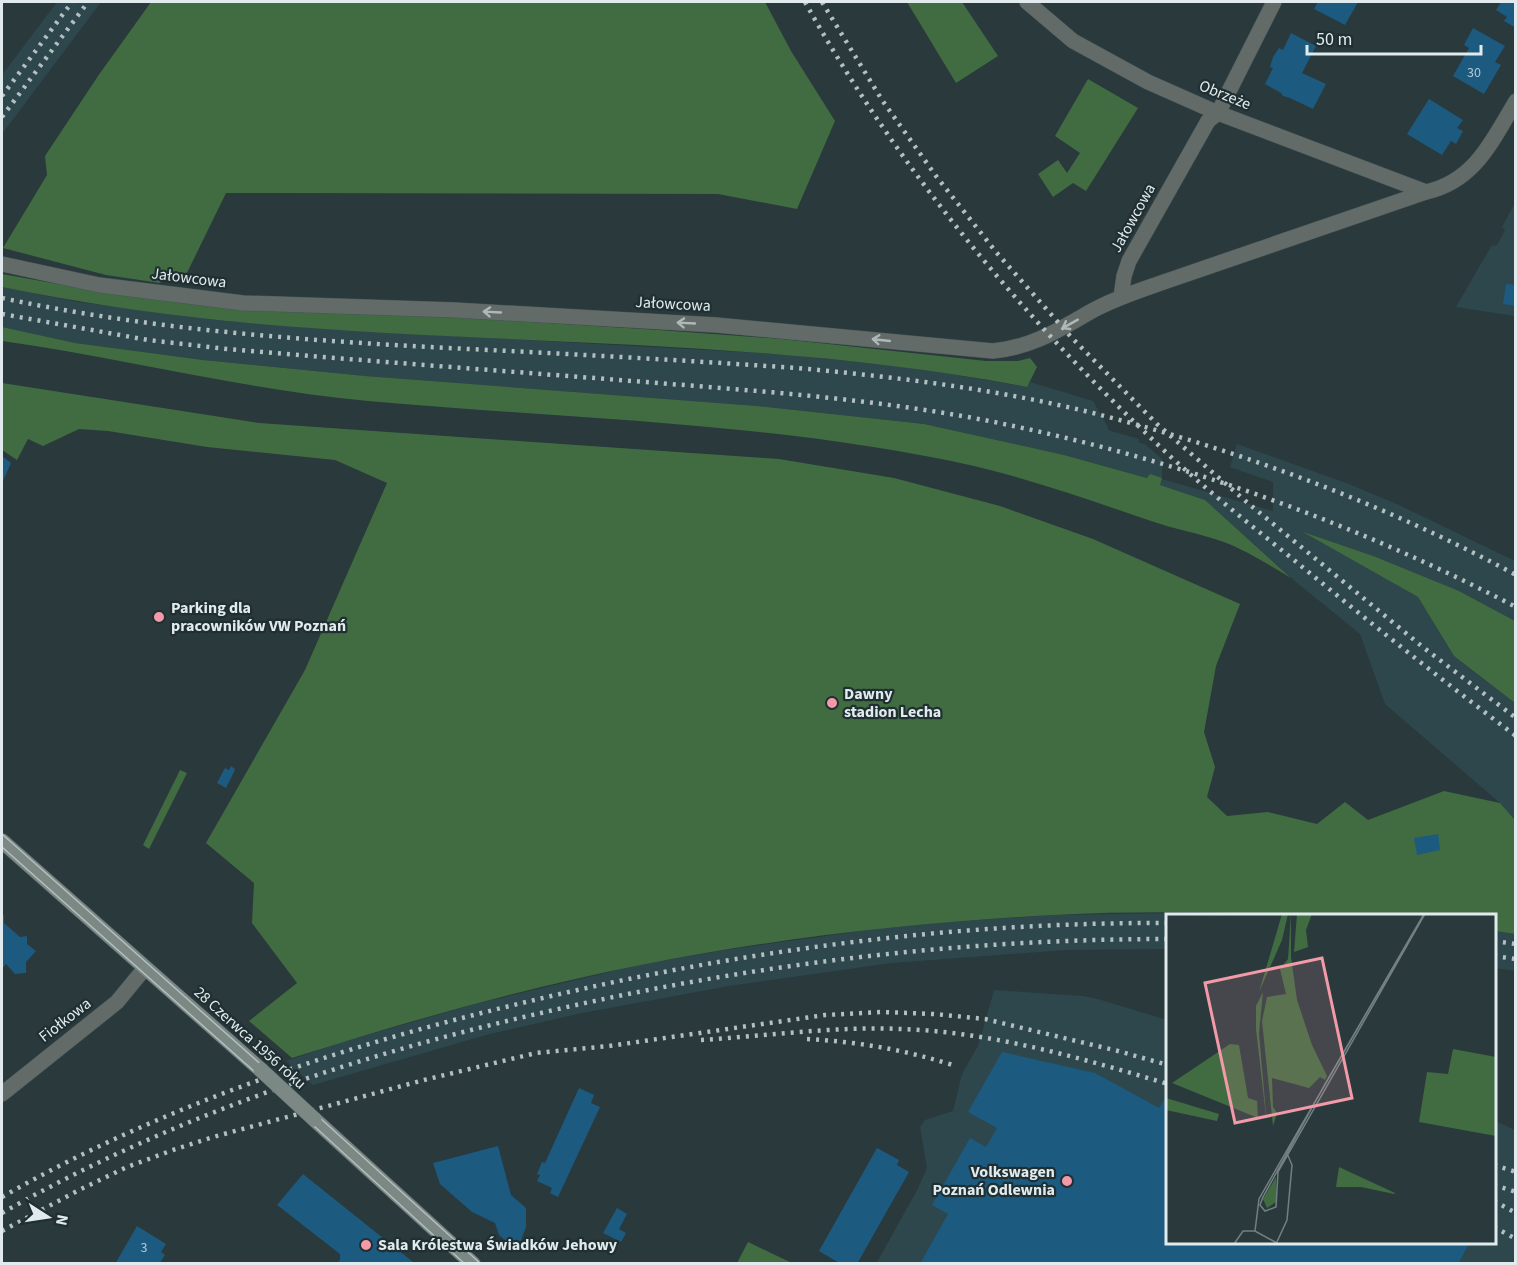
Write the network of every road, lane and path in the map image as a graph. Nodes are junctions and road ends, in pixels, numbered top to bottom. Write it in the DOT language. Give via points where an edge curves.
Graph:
graph roads {
  1 [pos="1027,2"];
  2 [pos="1274,2"];
  3 [pos="1515,101"];
  4 [pos="1218,113"];
  5 [pos="1426,192"];
  6 [pos="2,264"];
  7 [pos="1121,297"];
  8 [pos="2,841"];
  9 [pos="145,968"];
  10 [pos="2,1094"];
  11 [pos="473,1263"];
  1 -- 4 [label="street, Obrzeże" via="1073,41 1148,82"];
  2 -- 4 [label="street, Jałowcowa"];
  3 -- 5 [label="street" via="1481,157 1458,180 1443,189"];
  4 -- 5 [label="street, Obrzeże"];
  4 -- 7 [label="street, Jałowcowa" via="1208,121 1129,261"];
  5 -- 7 [label="street"];
  7 -- 6 [label="street, Jałowcowa, one-way" via="1034,342 1010,349 972,350 716,325 243,303 99,285"];
  8 -- 9 [label="street, 28 Czerwca 1956 roku"];
  9 -- 10 [label="street, Fiołkowa" via="117,1002"];
  9 -- 11 [label="street, 28 Czerwca 1956 roku, bridge"];
}
